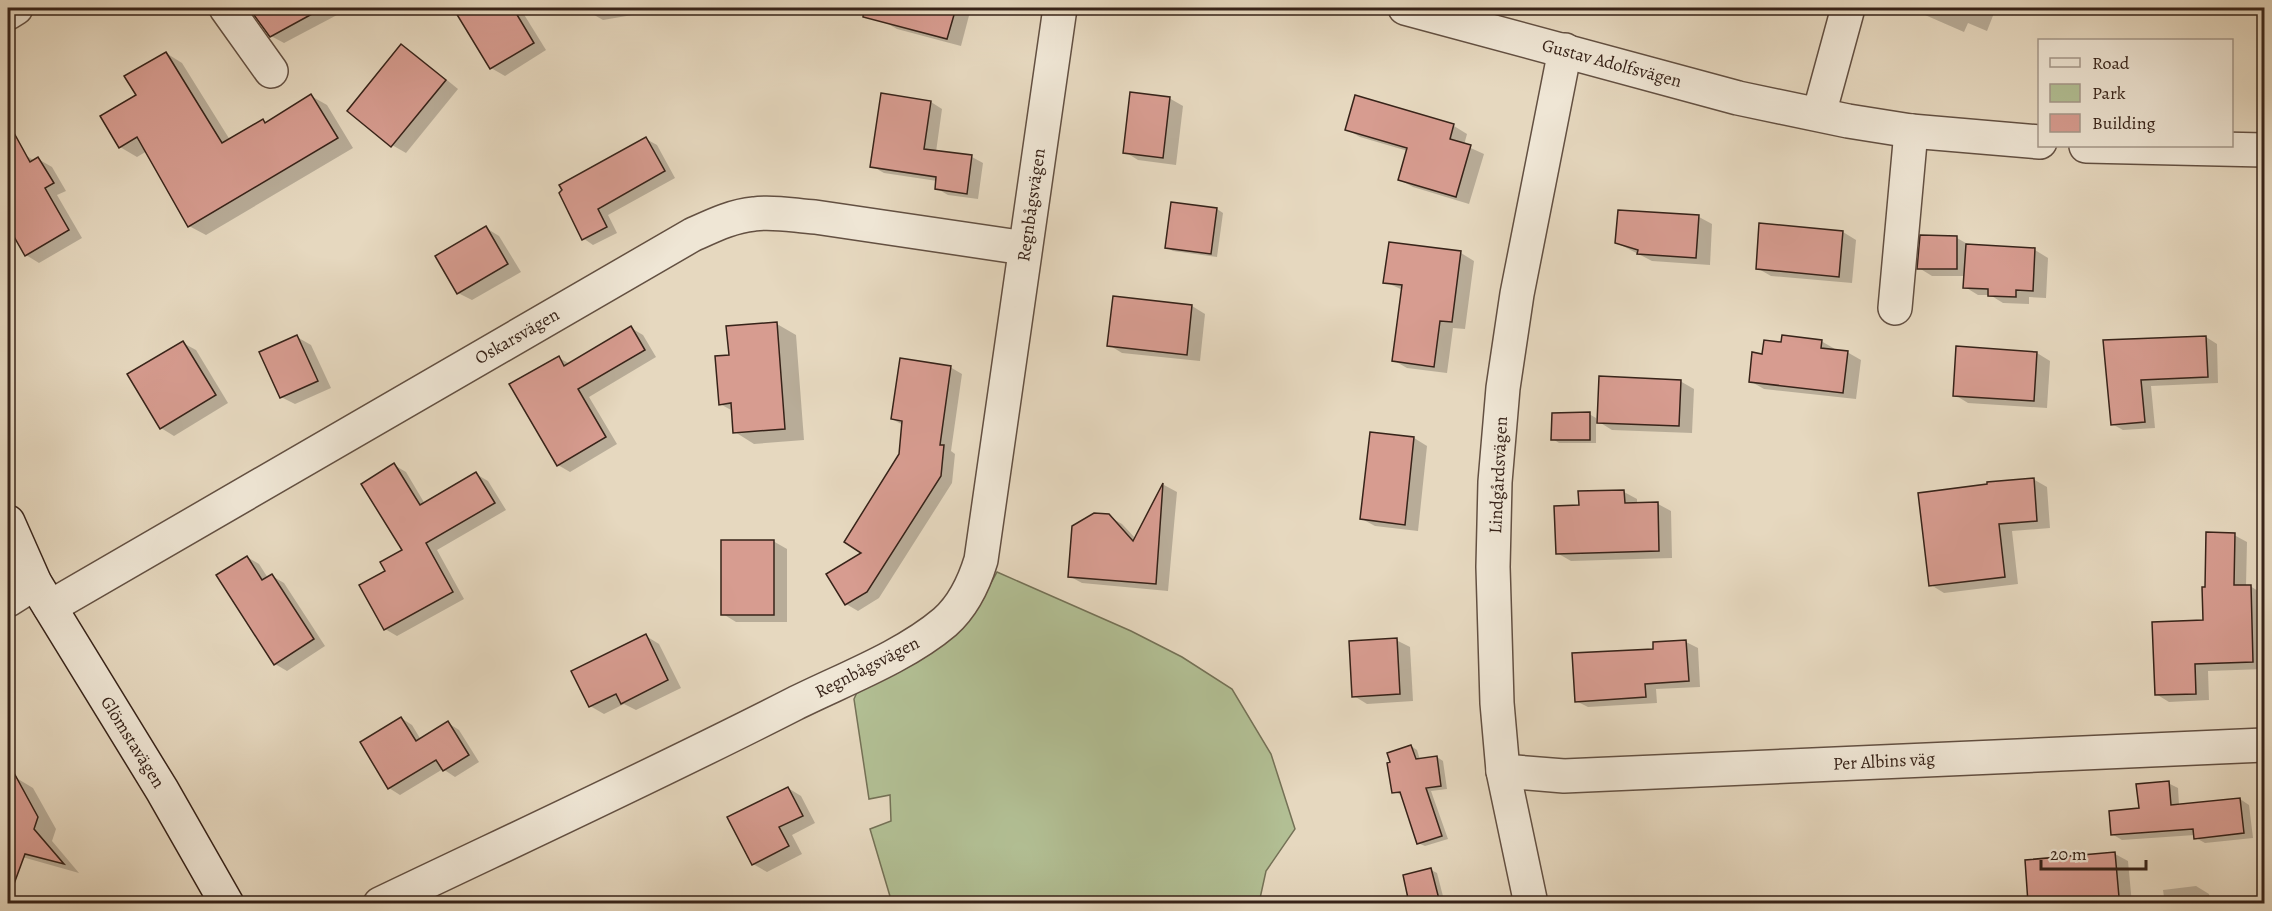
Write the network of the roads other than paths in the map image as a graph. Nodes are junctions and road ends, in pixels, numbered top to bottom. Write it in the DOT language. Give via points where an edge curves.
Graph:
graph roads {
  1 [pos="16,8"];
  2 [pos="226,8"];
  3 [pos="1060,8"];
  4 [pos="1405,8"];
  5 [pos="1848,8"];
  6 [pos="8,13"];
  7 [pos="1565,50"];
  8 [pos="271,71"];
  9 [pos="1819,114"];
  10 [pos="1911,131"];
  11 [pos="2038,142"];
  12 [pos="2131,147"];
  13 [pos="2265,150"];
  14 [pos="1025,248"];
  15 [pos="1895,308"];
  16 [pos="8,522"];
  17 [pos="8,551"];
  18 [pos="42,595"];
  19 [pos="8,600"];
  20 [pos="2265,745"];
  21 [pos="1503,771"];
  22 [pos="227,903"];
  23 [pos="380,903"];
  24 [pos="1531,903"];
  1 -- 6 [label="street"];
  2 -- 8 [label="street"];
  3 -- 14 [label="street, Regnbågsvägen"];
  4 -- 7 [label="street, Gustav Adolfsvägen"];
  5 -- 9 [label="street"];
  7 -- 9 [label="street, Gustav Adolfsvägen" via="1738,98"];
  7 -- 21 [label="street, Lindgårdsvägen" via="1517,294 1503,388 1493,567"];
  9 -- 10 [label="street, Gustav Adolfsvägen"];
  10 -- 11 [label="street, Gustav Adolfsvägen"];
  10 -- 15 [label="street"];
  12 -- 13 [label="street"];
  14 -- 18 [label="street, Oskarsvägen" via="780,214 755,213 716,224"];
  14 -- 23 [label="street, Regnbågsvägen" via="981,560 969,590 948,620 910,647 691,757"];
  16 -- 18 [label="street, Glömstavägen"];
  17 -- 18 [label="street, Glömstavägen"];
  18 -- 19 [label="street, Oskarsvägen"];
  18 -- 22 [label="street, Glömstavägen"];
  20 -- 21 [label="street, Per Albins väg" via="1564,776"];
  21 -- 24 [label="street, Lindgårdsvägen"];
}
